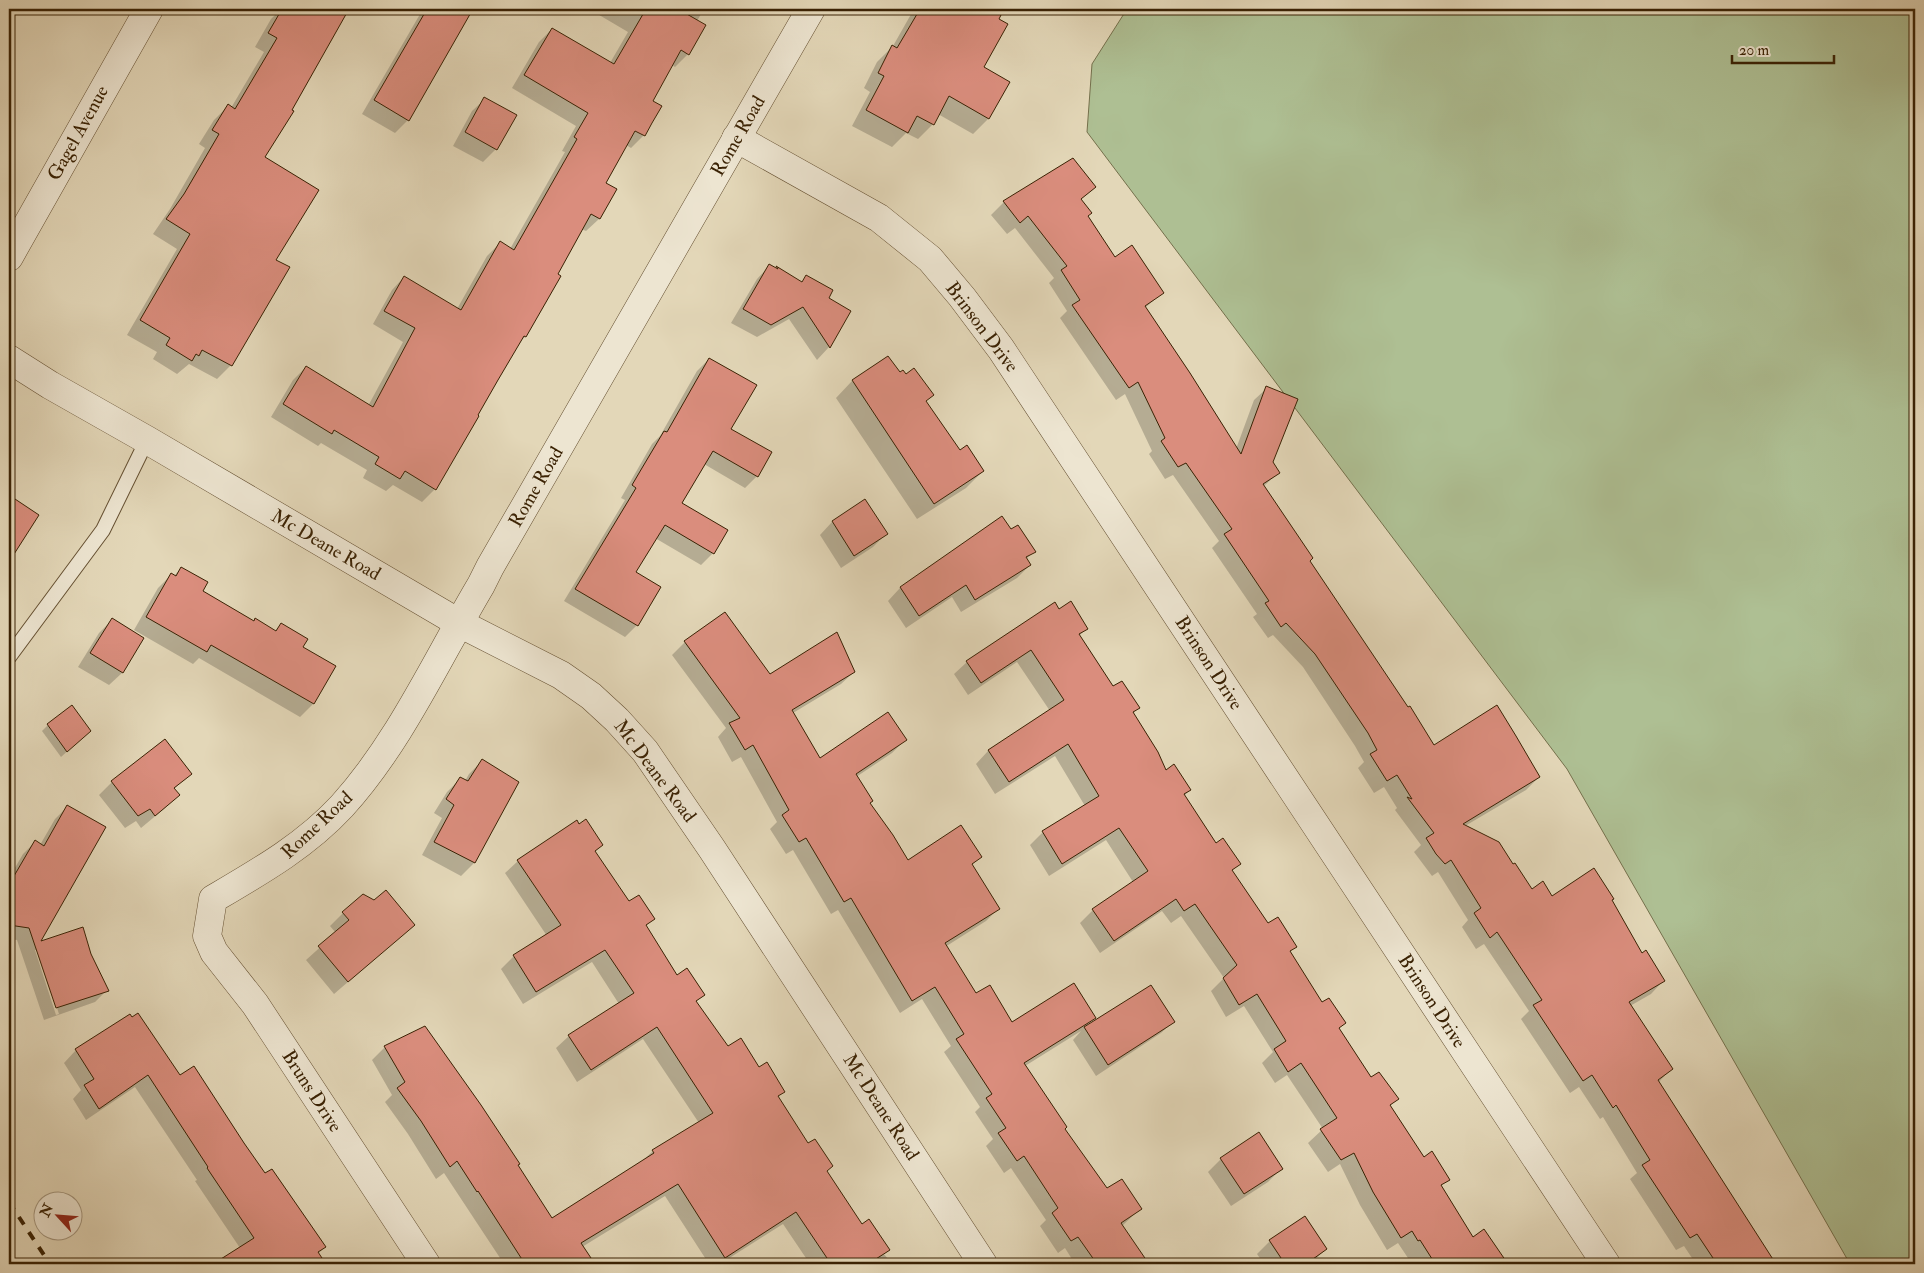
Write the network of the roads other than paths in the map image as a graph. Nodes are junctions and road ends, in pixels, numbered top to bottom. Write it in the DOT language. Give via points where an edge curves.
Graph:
graph roads {
  1 [pos="149,9"];
  2 [pos="811,9"];
  3 [pos="736,138"];
  4 [pos="9,257"];
  5 [pos="9,359"];
  6 [pos="147,440"];
  7 [pos="459,623"];
  8 [pos="9,657"];
  9 [pos="209,916"];
  10 [pos="426,1264"];
  11 [pos="983,1264"];
  12 [pos="1606,1264"];
  1 -- 4 [label="street, Gagel Avenue"];
  2 -- 3 [label="street, Rome Road"];
  3 -- 7 [label="street, Rome Road"];
  3 -- 12 [label="street, Brinson Drive" via="879,218 930,259 962,297 1001,349"];
  5 -- 6 [label="street, Mc Deane Road"];
  6 -- 7 [label="street, Mc Deane Road"];
  6 -- 8 [label="lane" via="103,530"];
  7 -- 9 [label="street, Rome Road" via="399,728 370,772 341,807 280,860 213,899"];
  7 -- 11 [label="street, Mc Deane Road" via="561,675 610,714 645,751"];
  9 -- 10 [label="street, Bruns Drive" via="207,936 214,952 254,1004"];
}
